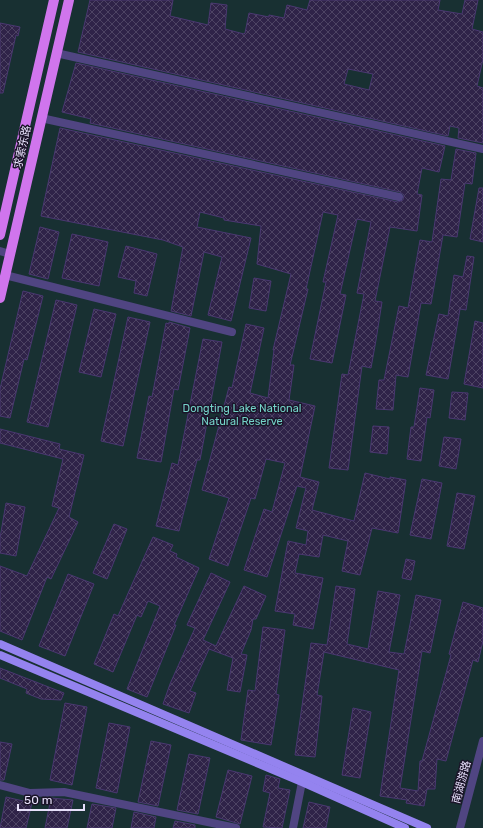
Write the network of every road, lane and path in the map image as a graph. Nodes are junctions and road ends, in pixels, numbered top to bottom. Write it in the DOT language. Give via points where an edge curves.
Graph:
graph roads {
  1 [pos="54,0"];
  2 [pos="69,0"];
  3 [pos="56,53"];
  4 [pos="41,118"];
  5 [pos="483,149"];
  6 [pos="399,197"];
  7 [pos="0,235"];
  8 [pos="0,251"];
  9 [pos="10,254"];
  10 [pos="5,275"];
  11 [pos="0,298"];
  12 [pos="232,332"];
  13 [pos="0,644"];
  14 [pos="0,655"];
  15 [pos="483,741"];
  16 [pos="302,782"];
  17 [pos="0,785"];
  18 [pos="236,828"];
  19 [pos="293,828"];
  20 [pos="405,828"];
  21 [pos="427,828"];
  22 [pos="460,828"];
  1 -- 7 [label="main road, 求索东路"];
  2 -- 3 [label="main road, 求索东路"];
  3 -- 4 [label="main road, 求索东路"];
  3 -- 5 [label="street"];
  4 -- 6 [label="street"];
  4 -- 9 [label="main road, 求索东路"];
  8 -- 9 [label="street"];
  9 -- 10 [label="main road, 求索东路"];
  10 -- 11 [label="main road, 求索东路"];
  10 -- 12 [label="street"];
  13 -- 21 [label="main road"];
  14 -- 16 [label="main road"];
  15 -- 22 [label="street, 南湖游路"];
  16 -- 19 [label="street"];
  16 -- 20 [label="main road"];
  17 -- 18 [label="street" via="30,793 64,792"];
}
